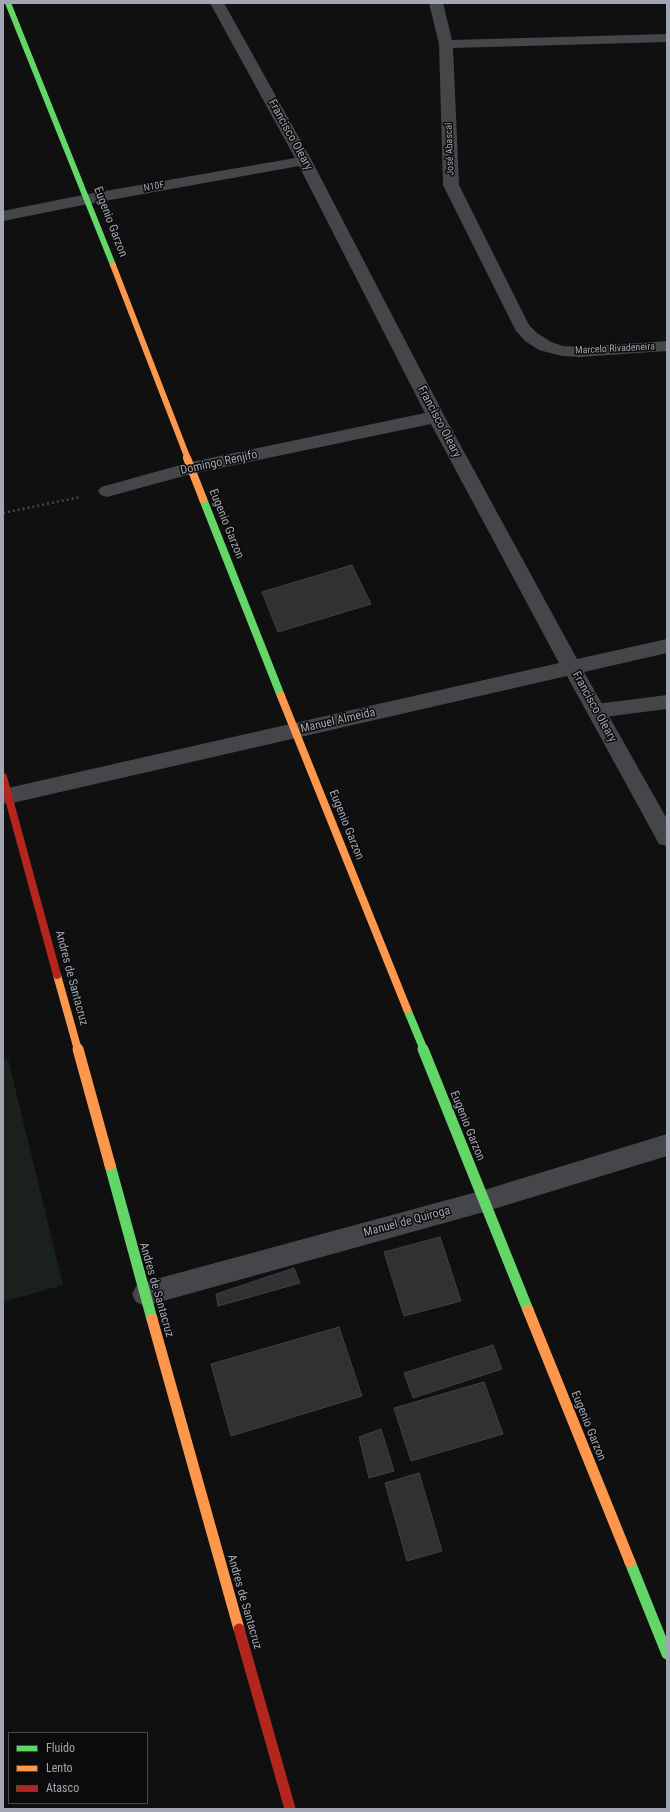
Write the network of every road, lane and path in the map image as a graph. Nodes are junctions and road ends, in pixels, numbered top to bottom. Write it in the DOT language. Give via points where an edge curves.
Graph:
graph roads {
  1 [pos="8,3"];
  2 [pos="217,3"];
  3 [pos="436,3"];
  4 [pos="667,38"];
  5 [pos="446,44"];
  6 [pos="304,161"];
  7 [pos="88,199"];
  8 [pos="3,216"];
  9 [pos="522,327"];
  10 [pos="667,346"];
  11 [pos="436,418"];
  12 [pos="191,468"];
  13 [pos="107,491"];
  14 [pos="3,513"];
  15 [pos="667,646"];
  16 [pos="572,668"];
  17 [pos="667,702"];
  18 [pos="596,711"];
  19 [pos="295,731"];
  20 [pos="3,777"];
  21 [pos="8,796"];
  22 [pos="667,838"];
  23 [pos="667,1145"];
  24 [pos="484,1201"];
  25 [pos="145,1294"];
  26 [pos="667,1654"];
  27 [pos="290,1809"];
  1 -- 7 [label="street, Eugenio Garzon"];
  2 -- 6 [label="street, Francisco Oleary"];
  3 -- 5 [label="street, José Abascal"];
  4 -- 5 [label="street"];
  5 -- 9 [label="street, José Abascal" via="451,185"];
  6 -- 7 [label="street, N10F"];
  6 -- 11 [label="street, Francisco Oleary"];
  7 -- 8 [label="street, N10F"];
  7 -- 12 [label="street, Eugenio Garzon"];
  9 -- 10 [label="street, Marcelo Rivadeneira" via="545,346 562,351"];
  11 -- 12 [label="street, Domingo Renjifo"];
  11 -- 16 [label="street, Francisco Oleary"];
  12 -- 13 [label="street, Domingo Renjifo"];
  12 -- 19 [label="street, Eugenio Garzon"];
  13 -- 14 [label="path"];
  15 -- 16 [label="street, Manuel Almeida"];
  16 -- 18 [label="street, Francisco Oleary"];
  16 -- 19 [label="street, Manuel Almeida"];
  17 -- 18 [label="lane"];
  18 -- 22 [label="street, Francisco Oleary"];
  19 -- 21 [label="street, Manuel Almeida"];
  19 -- 24 [label="street, Eugenio Garzon"];
  20 -- 21 [label="street, Andres de Santacruz"];
  21 -- 25 [label="street, Andres de Santacruz"];
  23 -- 24 [label="street, Manuel de Quiroga"];
  24 -- 25 [label="street, Manuel de Quiroga"];
  24 -- 26 [label="street, Eugenio Garzon"];
  25 -- 27 [label="street, Andres de Santacruz"];
}
